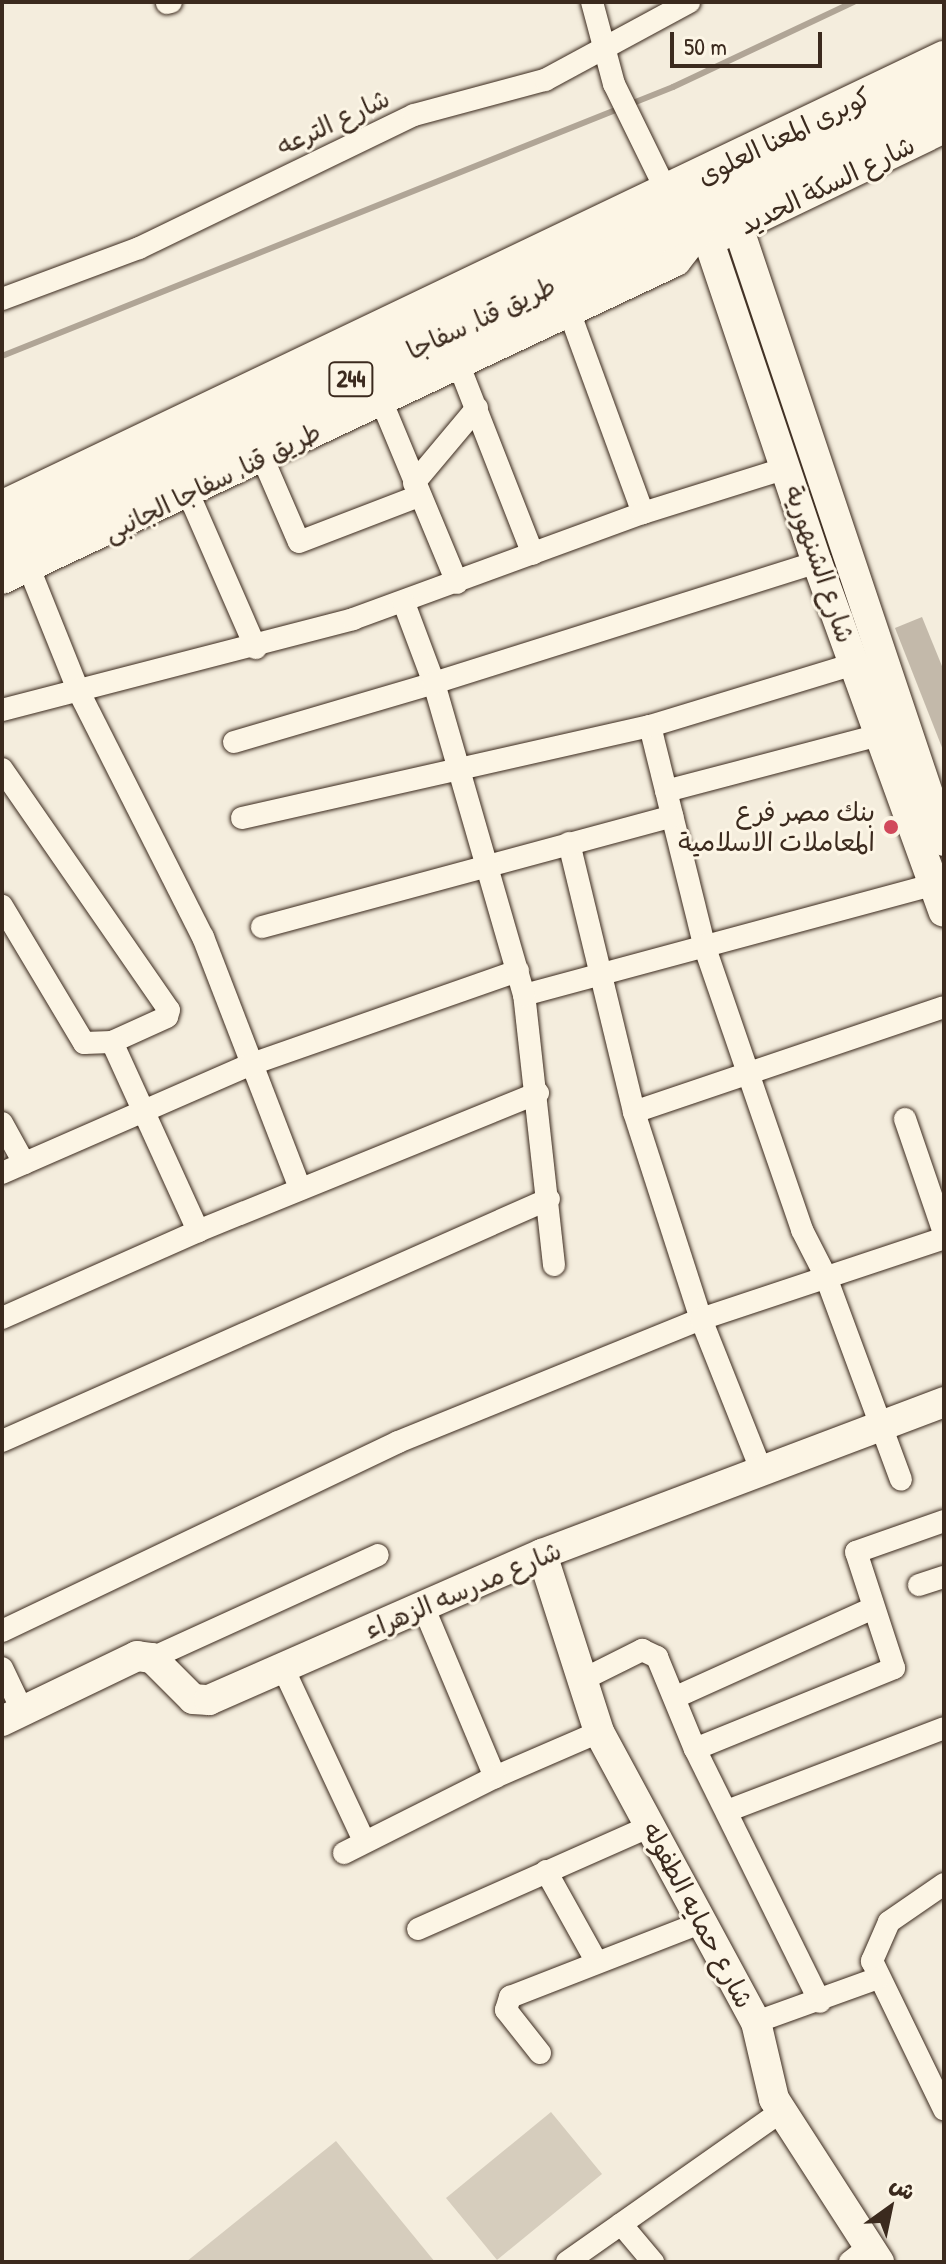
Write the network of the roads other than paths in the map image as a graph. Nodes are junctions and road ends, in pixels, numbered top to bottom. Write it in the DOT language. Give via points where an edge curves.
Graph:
graph roads {
  1 [pos="592,2"];
  2 [pos="689,2"];
  3 [pos="606,45"];
  4 [pos="944,60"];
  5 [pos="944,98"];
  6 [pos="944,128"];
  7 [pos="667,192"];
  8 [pos="719,221"];
  9 [pos="558,245"];
  10 [pos="2,299"];
  11 [pos="569,311"];
  12 [pos="458,363"];
  13 [pos="381,400"];
  14 [pos="477,408"];
  15 [pos="263,459"];
  16 [pos="787,468"];
  17 [pos="417,490"];
  18 [pos="189,495"];
  19 [pos="2,510"];
  20 [pos="643,513"];
  21 [pos="533,554"];
  22 [pos="817,562"];
  23 [pos="11,564"];
  24 [pos="457,583"];
  25 [pos="404,603"];
  26 [pos="256,648"];
  27 [pos="854,664"];
  28 [pos="434,683"];
  29 [pos="78,690"];
  30 [pos="2,710"];
  31 [pos="650,726"];
  32 [pos="879,735"];
  33 [pos="234,742"];
  34 [pos="461,765"];
  35 [pos="2,769"];
  36 [pos="666,791"];
  37 [pos="672,816"];
  38 [pos="242,818"];
  39 [pos="944,841"];
  40 [pos="569,843"];
  41 [pos="486,863"];
  42 [pos="938,899"];
  43 [pos="2,906"];
  44 [pos="262,927"];
  45 [pos="704,945"];
  46 [pos="518,971"];
  47 [pos="601,975"];
  48 [pos="524,995"];
  49 [pos="944,1007"];
  50 [pos="112,1042"];
  51 [pos="249,1065"];
  52 [pos="747,1072"];
  53 [pos="538,1093"];
  54 [pos="142,1112"];
  55 [pos="634,1112"];
  56 [pos="905,1119"];
  57 [pos="2,1123"];
  58 [pos="24,1163"];
  59 [pos="2,1173"];
  60 [pos="300,1189"];
  61 [pos="549,1199"];
  62 [pos="198,1231"];
  63 [pos="944,1236"];
  64 [pos="554,1265"];
  65 [pos="826,1277"];
  66 [pos="2,1318"];
  67 [pos="701,1319"];
  68 [pos="944,1402"];
  69 [pos="881,1425"];
  70 [pos="2,1441"];
  71 [pos="761,1470"];
  72 [pos="901,1480"];
  73 [pos="944,1521"];
  74 [pos="542,1554"];
  75 [pos="378,1555"];
  76 [pos="944,1577"];
  77 [pos="919,1585"];
  78 [pos="423,1606"];
  79 [pos="873,1608"];
  80 [pos="2,1631"];
  81 [pos="152,1658"];
  82 [pos="2,1668"];
  83 [pos="283,1668"];
  84 [pos="586,1678"];
  85 [pos="676,1697"];
  86 [pos="12,1715"];
  87 [pos="944,1728"];
  88 [pos="599,1732"];
  89 [pos="695,1749"];
  90 [pos="495,1777"];
  91 [pos="727,1811"];
  92 [pos="650,1826"];
  93 [pos="364,1841"];
  94 [pos="344,1853"];
  95 [pos="546,1871"];
  96 [pos="944,1884"];
  97 [pos="702,1922"];
  98 [pos="418,1929"];
  99 [pos="596,1961"];
  100 [pos="878,1978"];
  101 [pos="820,2002"];
  102 [pos="756,2022"];
  103 [pos="540,2053"];
  104 [pos="944,2109"];
  105 [pos="782,2111"];
  106 [pos="621,2224"];
  107 [pos="866,2257"];
  108 [pos="567,2262"];
  109 [pos="653,2262"];
  1 -- 3 [label="street"];
  2 -- 3 [label="street, شارع الترعه"];
  3 -- 7 [label="street" via="614,84"];
  3 -- 10 [label="street, شارع الترعه" via="545,80 414,115 139,248"];
  4 -- 7 [label="highway, كوبرى المعنا العلوى / 244"];
  5 -- 8 [label="highway, كوبرى المعنا العلوى / 244"];
  6 -- 8 [label="street, شارع السكة الحديد"];
  7 -- 9 [label="highway, طريق قنا, سفاجا / 244"];
  8 -- 9 [label="highway" via="706,194 597,248"];
  8 -- 11 [label="street, طريق قنا, سفاجا الجانبى" via="676,261"];
  8 -- 16 [label="street, شارع الشنهورية"];
  8 -- 23 [label="highway, طريق قنا, سفاجا / 244"];
  8 -- 39 [label="street, شارع الشنهورية"];
  9 -- 19 [label="highway, طريق قنا, سفاجا / 244"];
  11 -- 12 [label="street, طريق قنا, سفاجا الجانبى"];
  11 -- 20 [label="street"];
  12 -- 13 [label="street, طريق قنا, سفاجا الجانبى"];
  12 -- 14 [label="street"];
  13 -- 15 [label="street, طريق قنا, سفاجا الجانبى"];
  13 -- 17 [label="street"];
  14 -- 17 [label="street"];
  14 -- 21 [label="street"];
  15 -- 17 [label="street" via="299,542"];
  15 -- 18 [label="street, طريق قنا, سفاجا الجانبى"];
  16 -- 20 [label="street"];
  16 -- 22 [label="street, شارع الشنهورية"];
  17 -- 24 [label="street"];
  18 -- 23 [label="street, طريق قنا, سفاجا الجانبى"];
  18 -- 26 [label="street"];
  20 -- 21 [label="street"];
  21 -- 24 [label="street"];
  22 -- 27 [label="street, شارع الشنهورية"];
  22 -- 28 [label="street"];
  23 -- 29 [label="street"];
  24 -- 25 [label="street"];
  25 -- 26 [label="street"];
  25 -- 28 [label="street"];
  26 -- 29 [label="street"];
  27 -- 31 [label="street"];
  27 -- 32 [label="street, شارع الشنهورية"];
  28 -- 33 [label="street"];
  28 -- 34 [label="street"];
  29 -- 30 [label="street"];
  29 -- 51 [label="street" via="203,937"];
  31 -- 34 [label="street"];
  31 -- 36 [label="street"];
  32 -- 36 [label="street"];
  32 -- 42 [label="street, شارع الشنهورية"];
  34 -- 38 [label="street"];
  34 -- 41 [label="street"];
  35 -- 50 [label="street" via="169,1010 167,1017"];
  36 -- 37 [label="street"];
  37 -- 40 [label="street"];
  37 -- 45 [label="street"];
  40 -- 41 [label="street"];
  40 -- 47 [label="street"];
  41 -- 44 [label="street"];
  41 -- 46 [label="street"];
  42 -- 45 [label="street"];
  43 -- 50 [label="street" via="80,1040 98,1046"];
  45 -- 47 [label="street"];
  45 -- 52 [label="street"];
  46 -- 48 [label="street"];
  46 -- 51 [label="street"];
  47 -- 48 [label="street"];
  47 -- 55 [label="street"];
  48 -- 53 [label="street"];
  49 -- 52 [label="street"];
  50 -- 54 [label="street"];
  51 -- 54 [label="street"];
  51 -- 60 [label="street"];
  52 -- 55 [label="street"];
  52 -- 65 [label="street" via="802,1230"];
  53 -- 60 [label="street"];
  53 -- 61 [label="street"];
  54 -- 58 [label="street"];
  54 -- 62 [label="street"];
  55 -- 67 [label="street"];
  56 -- 63 [label="street"];
  57 -- 58 [label="street"];
  58 -- 59 [label="street"];
  60 -- 62 [label="street"];
  61 -- 64 [label="street"];
  61 -- 70 [label="street"];
  62 -- 66 [label="street"];
  63 -- 65 [label="street"];
  65 -- 67 [label="street"];
  65 -- 69 [label="street"];
  67 -- 71 [label="street"];
  67 -- 80 [label="street" via="398,1442"];
  68 -- 69 [label="street, شارع مدرسه الزهراء"];
  69 -- 71 [label="street, شارع مدرسه الزهراء"];
  69 -- 72 [label="street"];
  71 -- 74 [label="street, شارع مدرسه الزهراء"];
  73 -- 79 [label="street" via="859,1548 856,1556"];
  74 -- 78 [label="street, شارع مدرسه الزهراء"];
  74 -- 84 [label="street, شارع حمايه الطفوله"];
  75 -- 81 [label="street"];
  76 -- 77 [label="street"];
  78 -- 83 [label="street, شارع مدرسه الزهراء"];
  78 -- 90 [label="street"];
  79 -- 85 [label="street"];
  79 -- 89 [label="street" via="894,1668"];
  81 -- 83 [label="street, شارع مدرسه الزهراء" via="201,1701"];
  81 -- 86 [label="street" via="121,1660"];
  82 -- 86 [label="street"];
  83 -- 93 [label="street"];
  84 -- 85 [label="street" via="649,1650"];
  84 -- 88 [label="street, شارع حمايه الطفوله"];
  85 -- 89 [label="street"];
  87 -- 91 [label="street"];
  88 -- 90 [label="street"];
  88 -- 92 [label="street, شارع حمايه الطفوله"];
  89 -- 91 [label="street"];
  90 -- 93 [label="street"];
  91 -- 101 [label="street"];
  92 -- 95 [label="street"];
  92 -- 97 [label="street, شارع حمايه الطفوله"];
  93 -- 94 [label="street"];
  95 -- 98 [label="street"];
  95 -- 99 [label="street"];
  96 -- 100 [label="street" via="889,1922 872,1961"];
  97 -- 99 [label="street"];
  97 -- 102 [label="street, شارع حمايه الطفوله"];
  99 -- 103 [label="street" via="506,2003"];
  100 -- 101 [label="street"];
  100 -- 104 [label="street"];
  101 -- 102 [label="street"];
  102 -- 105 [label="street, شارع حمايه الطفوله" via="769,2085"];
  105 -- 106 [label="street"];
  105 -- 107 [label="street, شارع حمايه الطفوله"];
  106 -- 108 [label="street"];
  106 -- 109 [label="street"];
}
